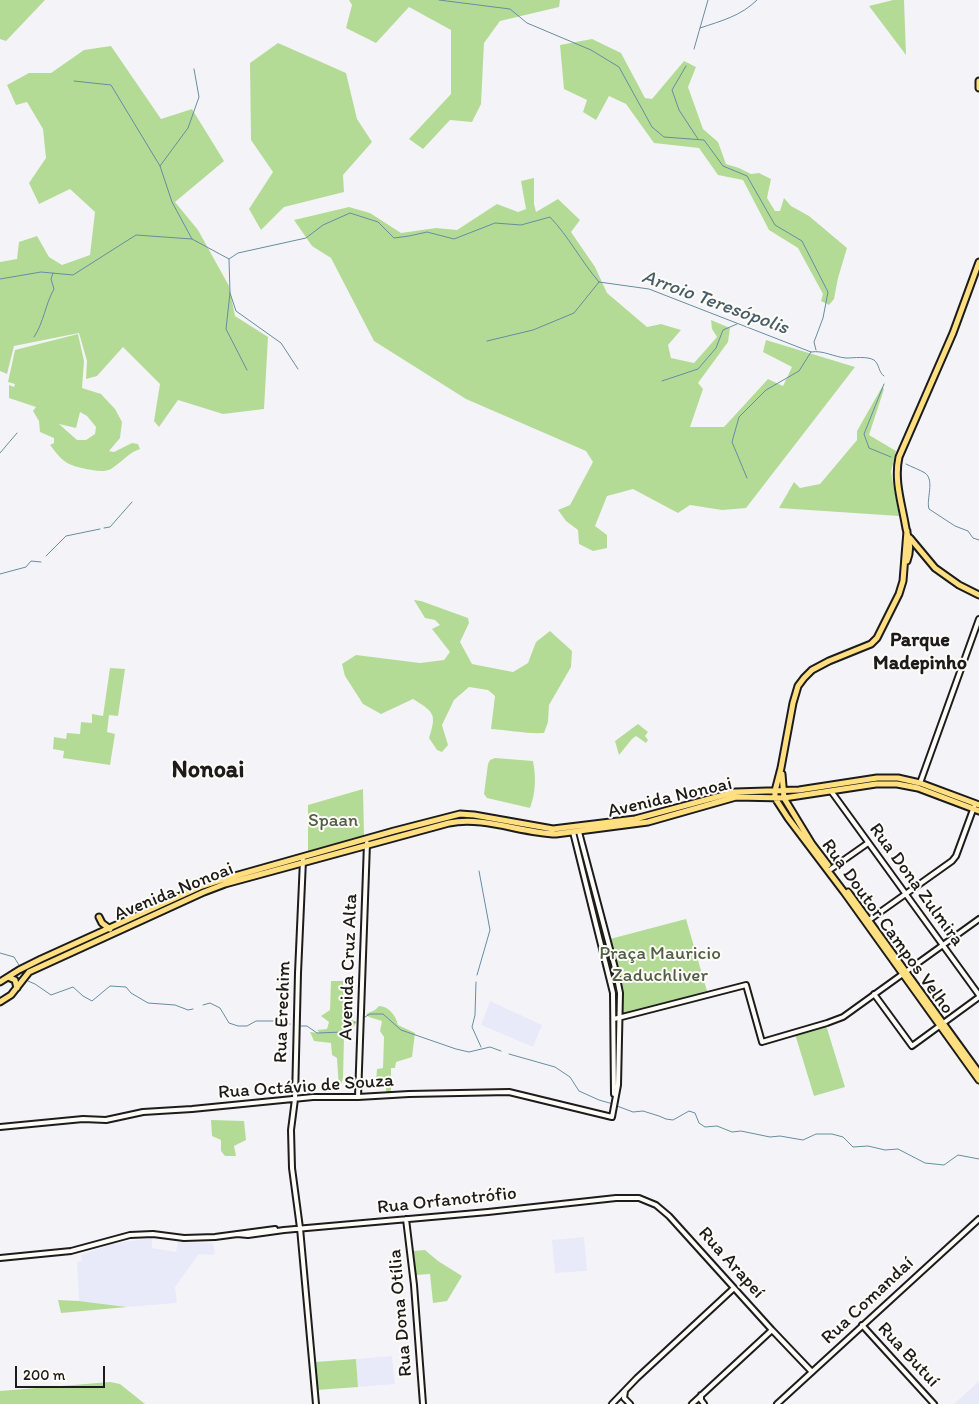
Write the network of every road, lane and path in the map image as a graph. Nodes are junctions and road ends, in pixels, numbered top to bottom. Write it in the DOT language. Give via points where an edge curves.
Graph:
graph roads {
  1 [pos="979,81"];
  2 [pos="979,88"];
  3 [pos="979,262"];
  4 [pos="908,538"];
  5 [pos="909,548"];
  6 [pos="920,553"];
  7 [pos="906,560"];
  8 [pos="979,596"];
  9 [pos="979,619"];
  10 [pos="782,768"];
  11 [pos="782,781"];
  12 [pos="920,783"];
  13 [pos="799,790"];
  14 [pos="775,791"];
  15 [pos="783,791"];
  16 [pos="831,791"];
  17 [pos="775,798"];
  18 [pos="784,798"];
  19 [pos="977,807"];
  20 [pos="794,815"];
  21 [pos="788,818"];
  22 [pos="590,825"];
  23 [pos="576,832"];
  24 [pos="367,842"];
  25 [pos="868,843"];
  26 [pos="303,860"];
  27 [pos="831,869"];
  28 [pos="906,894"];
  29 [pos="99,917"];
  30 [pos="979,919"];
  31 [pos="870,920"];
  32 [pos="110,929"];
  33 [pos="93,936"];
  34 [pos="943,945"];
  35 [pos="84,946"];
  36 [pos="904,973"];
  37 [pos="8,977"];
  38 [pos="0,982"];
  39 [pos="17,988"];
  40 [pos="874,994"];
  41 [pos="979,996"];
  42 [pos="0,1002"];
  43 [pos="620,1018"];
  44 [pos="614,1019"];
  45 [pos="941,1024"];
  46 [pos="979,1073"];
  47 [pos="979,1080"];
  48 [pos="358,1097"];
  49 [pos="294,1099"];
  50 [pos="614,1103"];
  51 [pos="0,1127"];
  52 [pos="616,1198"];
  53 [pos="406,1219"];
  54 [pos="979,1219"];
  55 [pos="300,1228"];
  56 [pos="0,1258"];
  57 [pos="734,1288"];
  58 [pos="862,1326"];
  59 [pos="772,1330"];
  60 [pos="812,1372"];
  61 [pos="626,1389"];
  62 [pos="701,1395"];
  63 [pos="316,1404"];
  64 [pos="424,1404"];
  65 [pos="612,1404"];
  66 [pos="630,1404"];
  67 [pos="692,1404"];
  68 [pos="704,1404"];
  69 [pos="779,1404"];
  70 [pos="934,1404"];
  1 -- 2 [label="main road"];
  3 -- 4 [label="main road" via="896,468"];
  4 -- 5 [label="main road"];
  4 -- 6 [label="main road"];
  4 -- 7 [label="main road"];
  5 -- 6 [label="main road"];
  5 -- 7 [label="main road"];
  6 -- 7 [label="main road"];
  6 -- 8 [label="main road" via="935,568"];
  7 -- 10 [label="main road" via="899,594 877,638 871,644 812,670 798,686"];
  9 -- 12 [label="street"];
  10 -- 11 [label="main road"];
  10 -- 14 [label="main road"];
  11 -- 13 [label="main road"];
  11 -- 15 [label="main road"];
  12 -- 13 [label="main road, Avenida Nonoai" via="877,778"];
  12 -- 19 [label="main road, Avenida Nonoai"];
  13 -- 15 [label="main road, Avenida Nonoai"];
  14 -- 15 [label="main road, Avenida Nonoai"];
  14 -- 17 [label="main road"];
  14 -- 22 [label="main road, Avenida Nonoai" via="735,792 635,819"];
  15 -- 18 [label="main road"];
  16 -- 18 [label="main road, Avenida Nonoai"];
  16 -- 19 [label="main road, Avenida Nonoai" via="897,784"];
  16 -- 25 [label="street, Rua Dona Zulmira"];
  17 -- 18 [label="main road, Avenida Nonoai"];
  17 -- 21 [label="main road, Rua Doutor Campos Velho"];
  17 -- 23 [label="main road, Avenida Nonoai" via="736,797 648,822"];
  18 -- 20 [label="main road, Rua Doutor Campos Velho"];
  19 -- 28 [label="street" via="952,861"];
  20 -- 21 [label="main road"];
  20 -- 27 [label="main road, Rua Doutor Campos Velho"];
  21 -- 36 [label="main road, Rua Doutor Campos Velho"];
  22 -- 23 [label="main road" via="574,830"];
  22 -- 24 [label="main road, Avenida Nonoai" via="553,829 460,814"];
  23 -- 24 [label="main road, Avenida Nonoai" via="542,834 467,820"];
  23 -- 43 [label="street" via="615,968"];
  23 -- 44 [label="street" via="613,993"];
  24 -- 26 [label="main road, Avenida Nonoai"];
  24 -- 48 [label="street, Avenida Cruz Alta"];
  25 -- 27 [label="street"];
  25 -- 28 [label="street, Rua Dona Zulmira"];
  26 -- 32 [label="main road, Avenida Nonoai" via="202,886"];
  26 -- 35 [label="main road, Avenida Nonoai" via="204,892"];
  26 -- 49 [label="street, Rua Erechim"];
  27 -- 31 [label="main road, Rua Doutor Campos Velho"];
  28 -- 31 [label="street"];
  28 -- 34 [label="street, Rua Dona Zulmira"];
  29 -- 32 [label="main road" via="102,924"];
  30 -- 34 [label="street"];
  31 -- 36 [label="main road, Rua Doutor Campos Velho"];
  32 -- 33 [label="main road, Avenida Nonoai"];
  33 -- 35 [label="main road"];
  33 -- 37 [label="main road, Avenida Nonoai"];
  34 -- 36 [label="street"];
  34 -- 41 [label="street, Rua Dona Zulmira"];
  35 -- 39 [label="main road, Avenida Nonoai" via="29,972"];
  36 -- 40 [label="street"];
  36 -- 45 [label="main road, Rua Doutor Campos Velho"];
  37 -- 38 [label="main road, Avenida Nonoai"];
  37 -- 39 [label="main road" via="15,980"];
  39 -- 42 [label="main road, Avenida Nonoai"];
  40 -- 43 [label="street" via="842,1017 762,1042 746,985"];
  40 -- 45 [label="street" via="912,1046"];
  41 -- 45 [label="street"];
  43 -- 44 [label="street"];
  43 -- 50 [label="street" via="618,1085"];
  44 -- 50 [label="street"];
  45 -- 46 [label="main road, Rua Doutor Campos Velho"];
  45 -- 47 [label="main road, Rua Doutor Campos Velho"];
  48 -- 49 [label="street, Rua Octávio de Souza"];
  48 -- 50 [label="street, Rua Octávio de Souza" via="509,1092 612,1117"];
  49 -- 51 [label="street, Rua Octávio de Souza" via="143,1112 106,1120 83,1119"];
  49 -- 55 [label="street, Rua Erechim" via="292,1168"];
  52 -- 53 [label="street, Rua Orfanotrófio"];
  52 -- 57 [label="street, Rua Arapeí" via="637,1197 656,1205"];
  53 -- 55 [label="street, Rua Orfanotrófio"];
  53 -- 64 [label="street, Rua Dona Otília"];
  54 -- 58 [label="street, Rua Comandaí"];
  55 -- 56 [label="street, Rua Orfanotrófio" via="215,1237 130,1235 71,1252"];
  55 -- 63 [label="street, Rua Erechim"];
  57 -- 59 [label="street, Rua Arapeí"];
  57 -- 61 [label="street"];
  58 -- 60 [label="street, Rua Comandaí"];
  58 -- 70 [label="street, Rua Butuí"];
  59 -- 60 [label="street, Rua Arapeí"];
  59 -- 62 [label="street"];
  60 -- 69 [label="street, Rua Comandaí"];
  61 -- 65 [label="street"];
  61 -- 66 [label="street" via="624,1398"];
  62 -- 67 [label="street"];
  62 -- 68 [label="street"];
}
